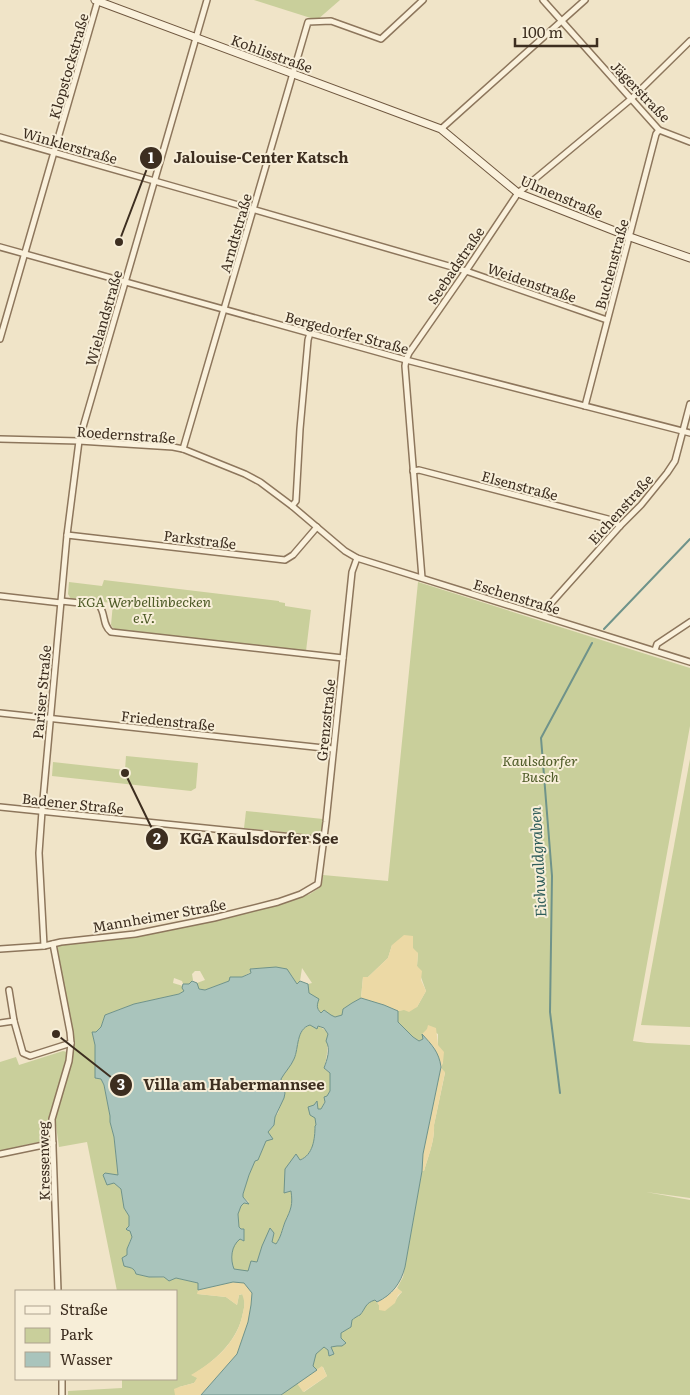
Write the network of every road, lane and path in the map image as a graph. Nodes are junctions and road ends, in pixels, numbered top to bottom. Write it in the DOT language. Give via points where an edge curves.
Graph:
graph roads {
  1 [pos="97,0"];
  2 [pos="207,0"];
  3 [pos="423,0"];
  4 [pos="542,0"];
  5 [pos="585,0"];
  6 [pos="562,21"];
  7 [pos="196,38"];
  8 [pos="690,41"];
  9 [pos="293,73"];
  10 [pos="631,99"];
  11 [pos="441,129"];
  12 [pos="659,130"];
  13 [pos="0,137"];
  14 [pos="690,142"];
  15 [pos="54,153"];
  16 [pos="154,181"];
  17 [pos="518,193"];
  18 [pos="253,210"];
  19 [pos="630,237"];
  20 [pos="364,242"];
  21 [pos="0,247"];
  22 [pos="25,254"];
  23 [pos="690,258"];
  24 [pos="466,271"];
  25 [pos="125,282"];
  26 [pos="224,309"];
  27 [pos="607,320"];
  28 [pos="310,334"];
  29 [pos="0,339"];
  30 [pos="406,360"];
  31 [pos="690,404"];
  32 [pos="586,406"];
  33 [pos="683,431"];
  34 [pos="690,433"];
  35 [pos="0,439"];
  36 [pos="79,441"];
  37 [pos="183,449"];
  38 [pos="413,471"];
  39 [pos="292,506"];
  40 [pos="620,526"];
  41 [pos="316,527"];
  42 [pos="67,535"];
  43 [pos="340,547"];
  44 [pos="357,558"];
  45 [pos="422,578"];
  46 [pos="0,596"];
  47 [pos="61,602"];
  48 [pos="545,616"];
  49 [pos="690,622"];
  50 [pos="655,650"];
  51 [pos="343,658"];
  52 [pos="690,662"];
  53 [pos="0,713"];
  54 [pos="50,719"];
  55 [pos="333,749"];
  56 [pos="0,807"];
  57 [pos="42,812"];
  58 [pos="323,840"];
  59 [pos="318,884"];
  60 [pos="53,944"];
  61 [pos="44,946"];
  62 [pos="0,949"];
  63 [pos="9,990"];
  64 [pos="14,1021"];
  65 [pos="0,1023"];
  66 [pos="71,1043"];
  67 [pos="53,1143"];
  68 [pos="0,1154"];
  69 [pos="58,1290"];
  70 [pos="62,1380"];
  71 [pos="56,1395"];
  72 [pos="62,1395"];
  1 -- 7 [label="street, Kohlisstraße"];
  1 -- 15 [label="street, Klopstockstraße"];
  2 -- 7 [label="street, Wielandstraße"];
  3 -- 9 [label="street, Arndtstraße" via="381,39 331,21 308,22"];
  4 -- 6 [label="street, Jägerstraße"];
  5 -- 6 [label="street"];
  6 -- 10 [label="street, Jägerstraße"];
  6 -- 11 [label="street"];
  7 -- 9 [label="street, Kohlisstraße"];
  7 -- 16 [label="street, Wielandstraße"];
  8 -- 10 [label="street, Seebadstraße"];
  9 -- 11 [label="street, Kohlisstraße"];
  9 -- 18 [label="street, Arndtstraße"];
  10 -- 12 [label="street, Jägerstraße"];
  10 -- 17 [label="street, Seebadstraße"];
  11 -- 17 [label="street, Ulmenstraße"];
  12 -- 14 [label="street, Jägerstraße"];
  12 -- 19 [label="street, Buchenstraße"];
  13 -- 15 [label="street, Winklerstraße"];
  15 -- 16 [label="street, Winklerstraße"];
  15 -- 22 [label="street, Klopstockstraße"];
  16 -- 18 [label="street, Winklerstraße"];
  16 -- 25 [label="street, Wielandstraße"];
  17 -- 19 [label="street, Ulmenstraße"];
  17 -- 24 [label="street, Seebadstraße"];
  18 -- 20 [label="street, Winklerstraße"];
  18 -- 26 [label="street, Arndtstraße"];
  19 -- 23 [label="street, Ulmenstraße"];
  19 -- 27 [label="street, Buchenstraße"];
  20 -- 24 [label="street, Weidenstraße"];
  21 -- 22 [label="street, Bergedorfer Straße"];
  22 -- 25 [label="street, Bergedorfer Straße"];
  22 -- 29 [label="street, Klopstockstraße"];
  24 -- 27 [label="street, Weidenstraße"];
  24 -- 30 [label="street, Seebadstraße"];
  25 -- 26 [label="street, Bergedorfer Straße"];
  25 -- 36 [label="street, Wielandstraße"];
  26 -- 28 [label="street, Bergedorfer Straße"];
  26 -- 37 [label="street, Arndtstraße"];
  27 -- 32 [label="street, Buchenstraße"];
  28 -- 30 [label="street, Bergedorfer Straße"];
  28 -- 39 [label="street" via="296,501"];
  30 -- 32 [label="street, Bergedorfer Straße"];
  30 -- 38 [label="street"];
  31 -- 33 [label="street, Eichenstraße"];
  32 -- 33 [label="street, Bergedorfer Straße"];
  33 -- 34 [label="street, Bergedorfer Straße"];
  33 -- 40 [label="street, Eichenstraße" via="675,461"];
  35 -- 36 [label="street, Roedernstraße"];
  36 -- 37 [label="street, Roedernstraße"];
  36 -- 42 [label="street, Pariser Straße"];
  37 -- 39 [label="street, Roedernstraße" via="245,474"];
  38 -- 40 [label="street, Elsenstraße" via="608,519"];
  38 -- 45 [label="street"];
  39 -- 41 [label="street, Roedernstraße"];
  40 -- 48 [label="street, Eichenstraße" via="545,610"];
  41 -- 42 [label="street, Parkstraße" via="293,555 284,560"];
  41 -- 43 [label="street, Roedernstraße"];
  42 -- 47 [label="street, Pariser Straße"];
  43 -- 44 [label="street, Eschenstraße"];
  44 -- 45 [label="street, Eschenstraße"];
  44 -- 51 [label="street, Grenzstraße" via="352,572"];
  45 -- 48 [label="street, Eschenstraße"];
  46 -- 47 [label="street"];
  47 -- 51 [label="street" via="99,605 111,632"];
  47 -- 54 [label="street, Pariser Straße"];
  48 -- 50 [label="street, Eschenstraße"];
  49 -- 50 [label="street" via="657,644"];
  50 -- 52 [label="street, Eschenstraße"];
  51 -- 55 [label="street, Grenzstraße"];
  53 -- 54 [label="street, Friedenstraße"];
  54 -- 55 [label="street, Friedenstraße"];
  54 -- 57 [label="street, Pariser Straße"];
  55 -- 58 [label="street, Grenzstraße"];
  56 -- 57 [label="street, Badener Straße"];
  57 -- 58 [label="street, Badener Straße"];
  57 -- 61 [label="street, Pariser Straße" via="39,853"];
  58 -- 59 [label="street, Grenzstraße"];
  59 -- 60 [label="street, Mannheimer Straße" via="302,894 250,910 135,934"];
  60 -- 61 [label="street, Mannheimer Straße"];
  60 -- 66 [label="street, Kressenweg"];
  61 -- 62 [label="street, Mannheimer Straße"];
  63 -- 64 [label="street"];
  64 -- 65 [label="street"];
  64 -- 66 [label="street" via="23,1053 30,1056"];
  66 -- 67 [label="street, Kressenweg" via="52,1118"];
  67 -- 68 [label="street"];
  67 -- 69 [label="street, Kressenweg"];
  70 -- 72 [label="street"];
  71 -- 72 [label="street"];
}
